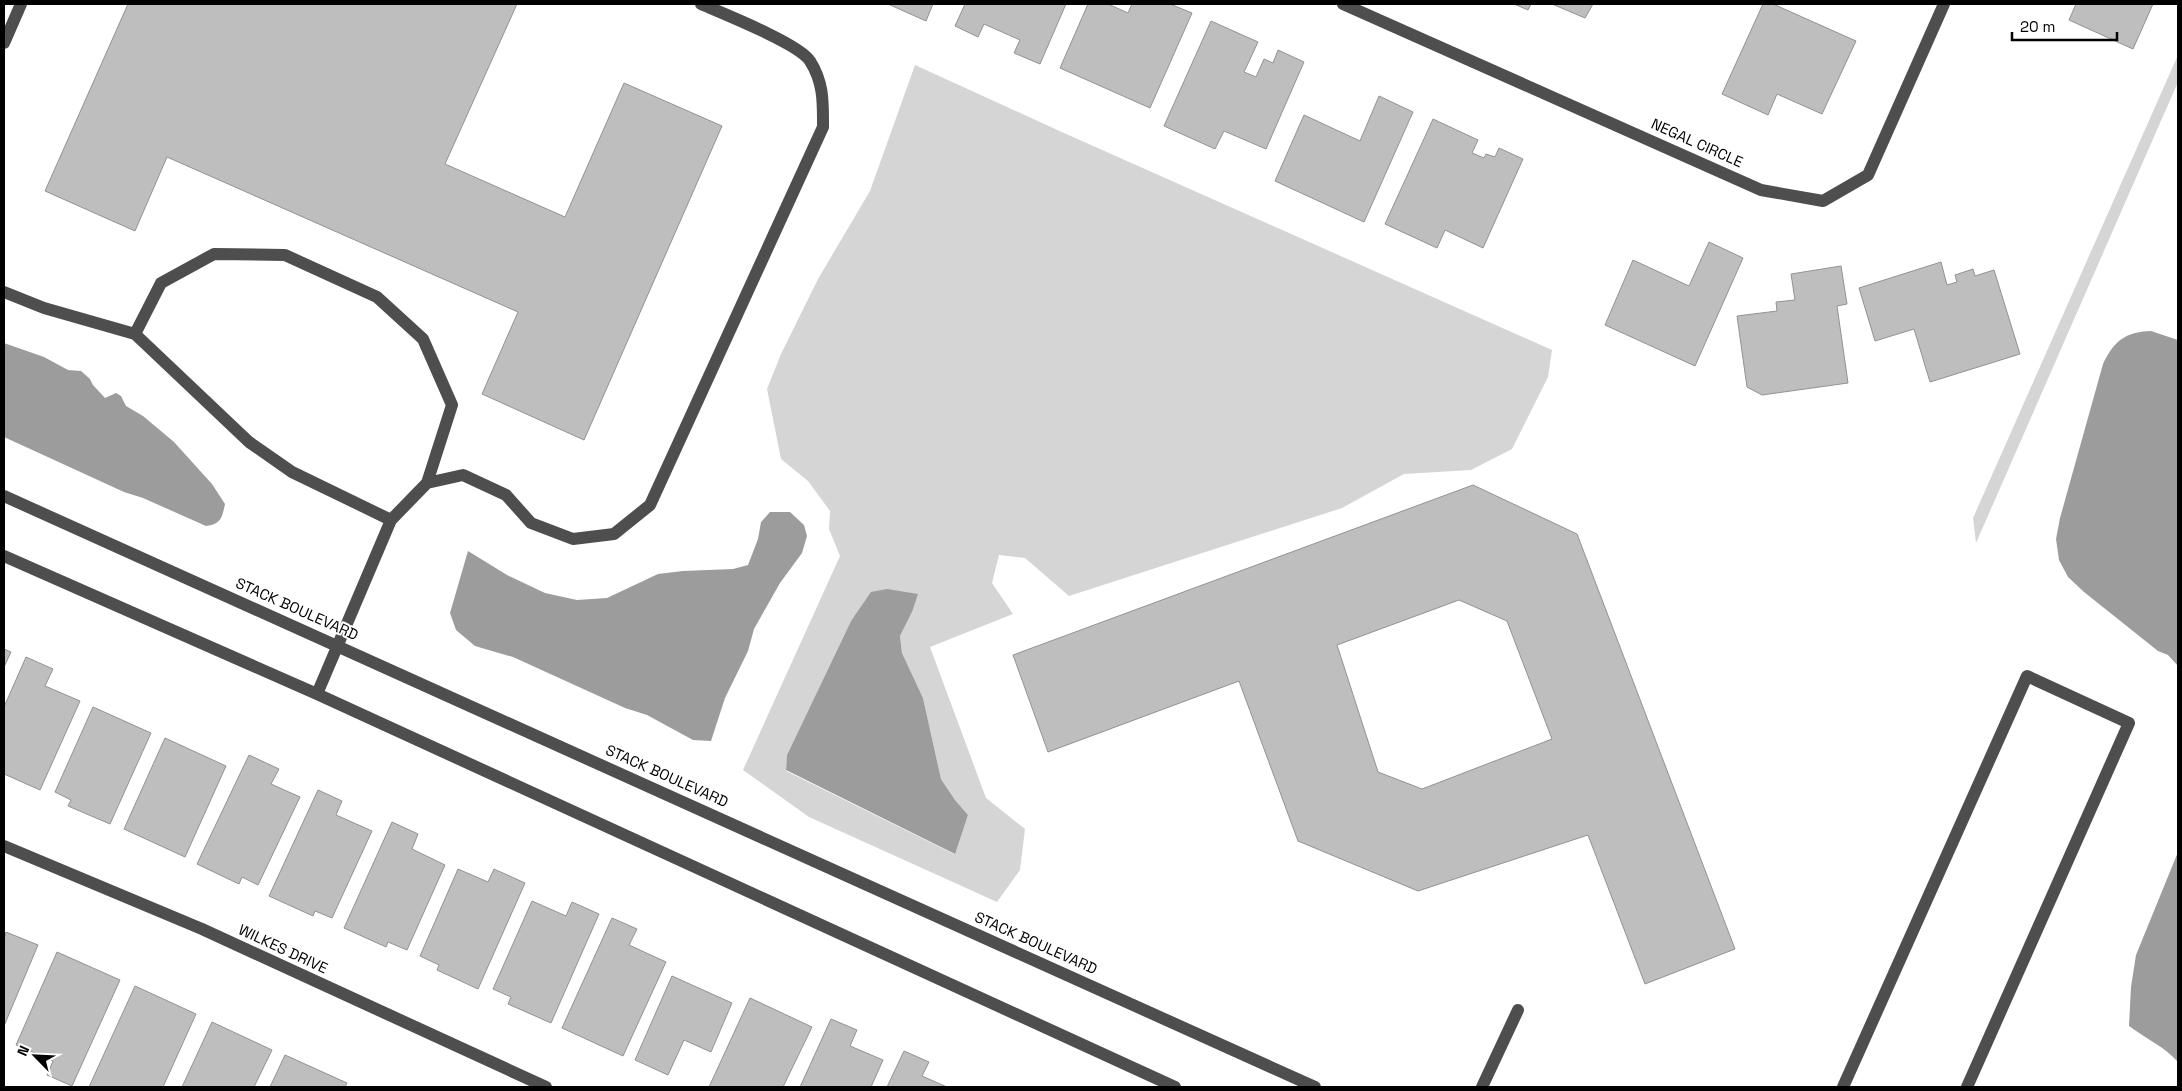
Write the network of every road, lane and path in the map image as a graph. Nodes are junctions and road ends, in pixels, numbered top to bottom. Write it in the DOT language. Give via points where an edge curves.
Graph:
graph roads {
  1 [pos="21,4"];
  2 [pos="701,4"];
  3 [pos="1343,4"];
  4 [pos="1944,4"];
  5 [pos="4,43"];
  6 [pos="4,292"];
  7 [pos="135,334"];
  8 [pos="427,484"];
  9 [pos="4,496"];
  10 [pos="392,520"];
  11 [pos="4,556"];
  12 [pos="338,646"];
  13 [pos="316,694"];
  14 [pos="4,846"];
  15 [pos="1518,1010"];
  16 [pos="546,1087"];
  17 [pos="1175,1087"];
  18 [pos="1315,1087"];
  19 [pos="1482,1087"];
  20 [pos="1843,1087"];
  21 [pos="1967,1087"];
  1 -- 5 [label="street"];
  2 -- 8 [label="street" via="776,37 809,59 824,93 823,127 650,505 614,534 573,539 531,523 506,495 463,474"];
  3 -- 4 [label="street, NEGAL CIRCLE" via="1761,190 1823,201 1868,175"];
  6 -- 7 [label="street" via="44,308"];
  7 -- 8 [label="street" via="161,283 214,254 286,255 376,297 422,340 452,405"];
  7 -- 10 [label="street" via="249,442 292,472"];
  8 -- 10 [label="street"];
  9 -- 12 [label="street, STACK BOULEVARD"];
  10 -- 12 [label="street"];
  11 -- 13 [label="street"];
  12 -- 13 [label="street"];
  12 -- 18 [label="street, STACK BOULEVARD"];
  13 -- 17 [label="street"];
  14 -- 16 [label="street, WILKES DRIVE" via="202,929"];
  15 -- 19 [label="street"];
  20 -- 21 [label="street" via="2027,676 2129,723"];
}
